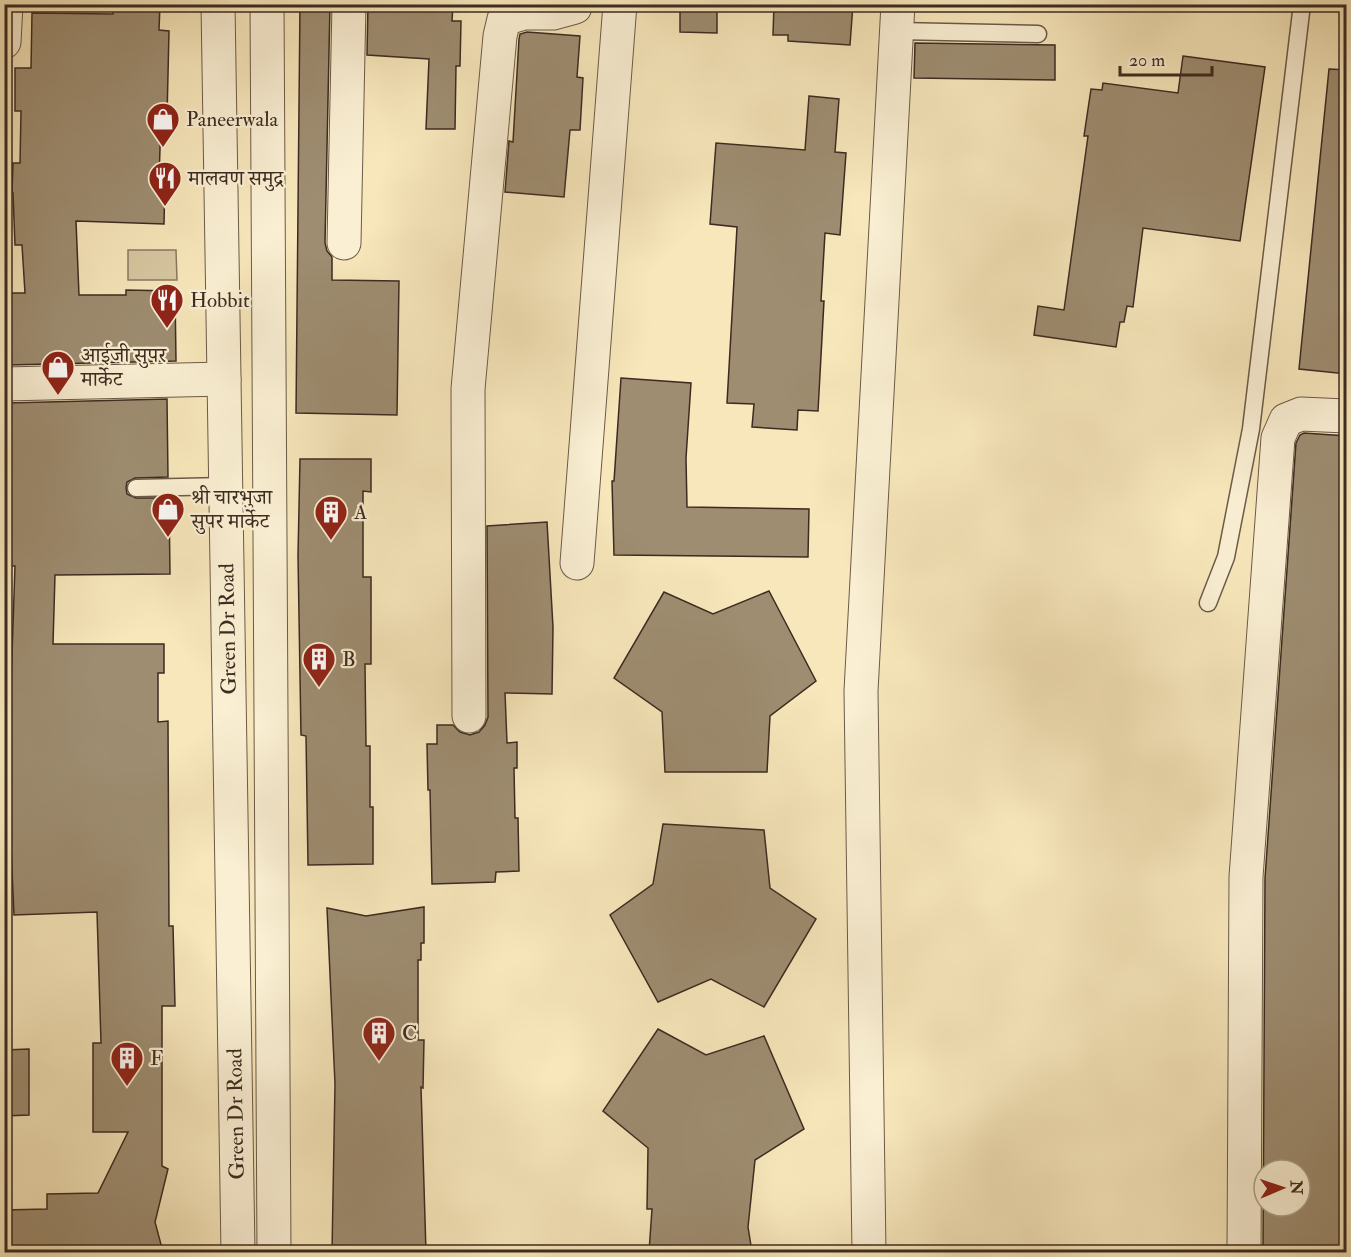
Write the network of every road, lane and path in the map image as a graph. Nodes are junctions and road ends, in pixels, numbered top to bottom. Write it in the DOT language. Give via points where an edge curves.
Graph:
graph roads {
  1 [pos="6,4"];
  2 [pos="218,4"];
  3 [pos="267,4"];
  4 [pos="349,4"];
  5 [pos="576,4"];
  6 [pos="620,4"];
  7 [pos="1302,4"];
  8 [pos="898,18"];
  9 [pos="1038,34"];
  10 [pos="4,42"];
  11 [pos="268,218"];
  12 [pos="221,220"];
  13 [pos="345,243"];
  14 [pos="4,384"];
  15 [pos="224,387"];
  16 [pos="87,398"];
  17 [pos="1347,416"];
  18 [pos="225,486"];
  19 [pos="136,488"];
  20 [pos="577,563"];
  21 [pos="1208,603"];
  22 [pos="470,716"];
  23 [pos="233,992"];
  24 [pos="272,993"];
  25 [pos="238,1252"];
  26 [pos="274,1252"];
  27 [pos="869,1252"];
  28 [pos="1244,1252"];
  1 -- 10 [label="street"];
  2 -- 12 [label="street, Green Dr Road"];
  3 -- 11 [label="street, Green Dr Road"];
  4 -- 13 [label="street"];
  5 -- 22 [label="street" via="553,13 524,13 504,19 500,36 468,389"];
  6 -- 20 [label="street"];
  7 -- 21 [label="lane" via="1251,429 1226,557"];
  8 -- 9 [label="lane"];
  8 -- 27 [label="street" via="861,691"];
  11 -- 12 [label="street"];
  11 -- 24 [label="street, Green Dr Road"];
  12 -- 15 [label="street, Green Dr Road"];
  14 -- 15 [label="street"];
  15 -- 16 [label="lane"];
  15 -- 18 [label="street, Green Dr Road"];
  17 -- 28 [label="street" via="1301,414 1286,420 1278,438 1246,877"];
  18 -- 19 [label="lane"];
  18 -- 23 [label="street, Green Dr Road"];
  23 -- 24 [label="street"];
  23 -- 25 [label="street, Green Dr Road"];
  24 -- 26 [label="street, Green Dr Road"];
}
